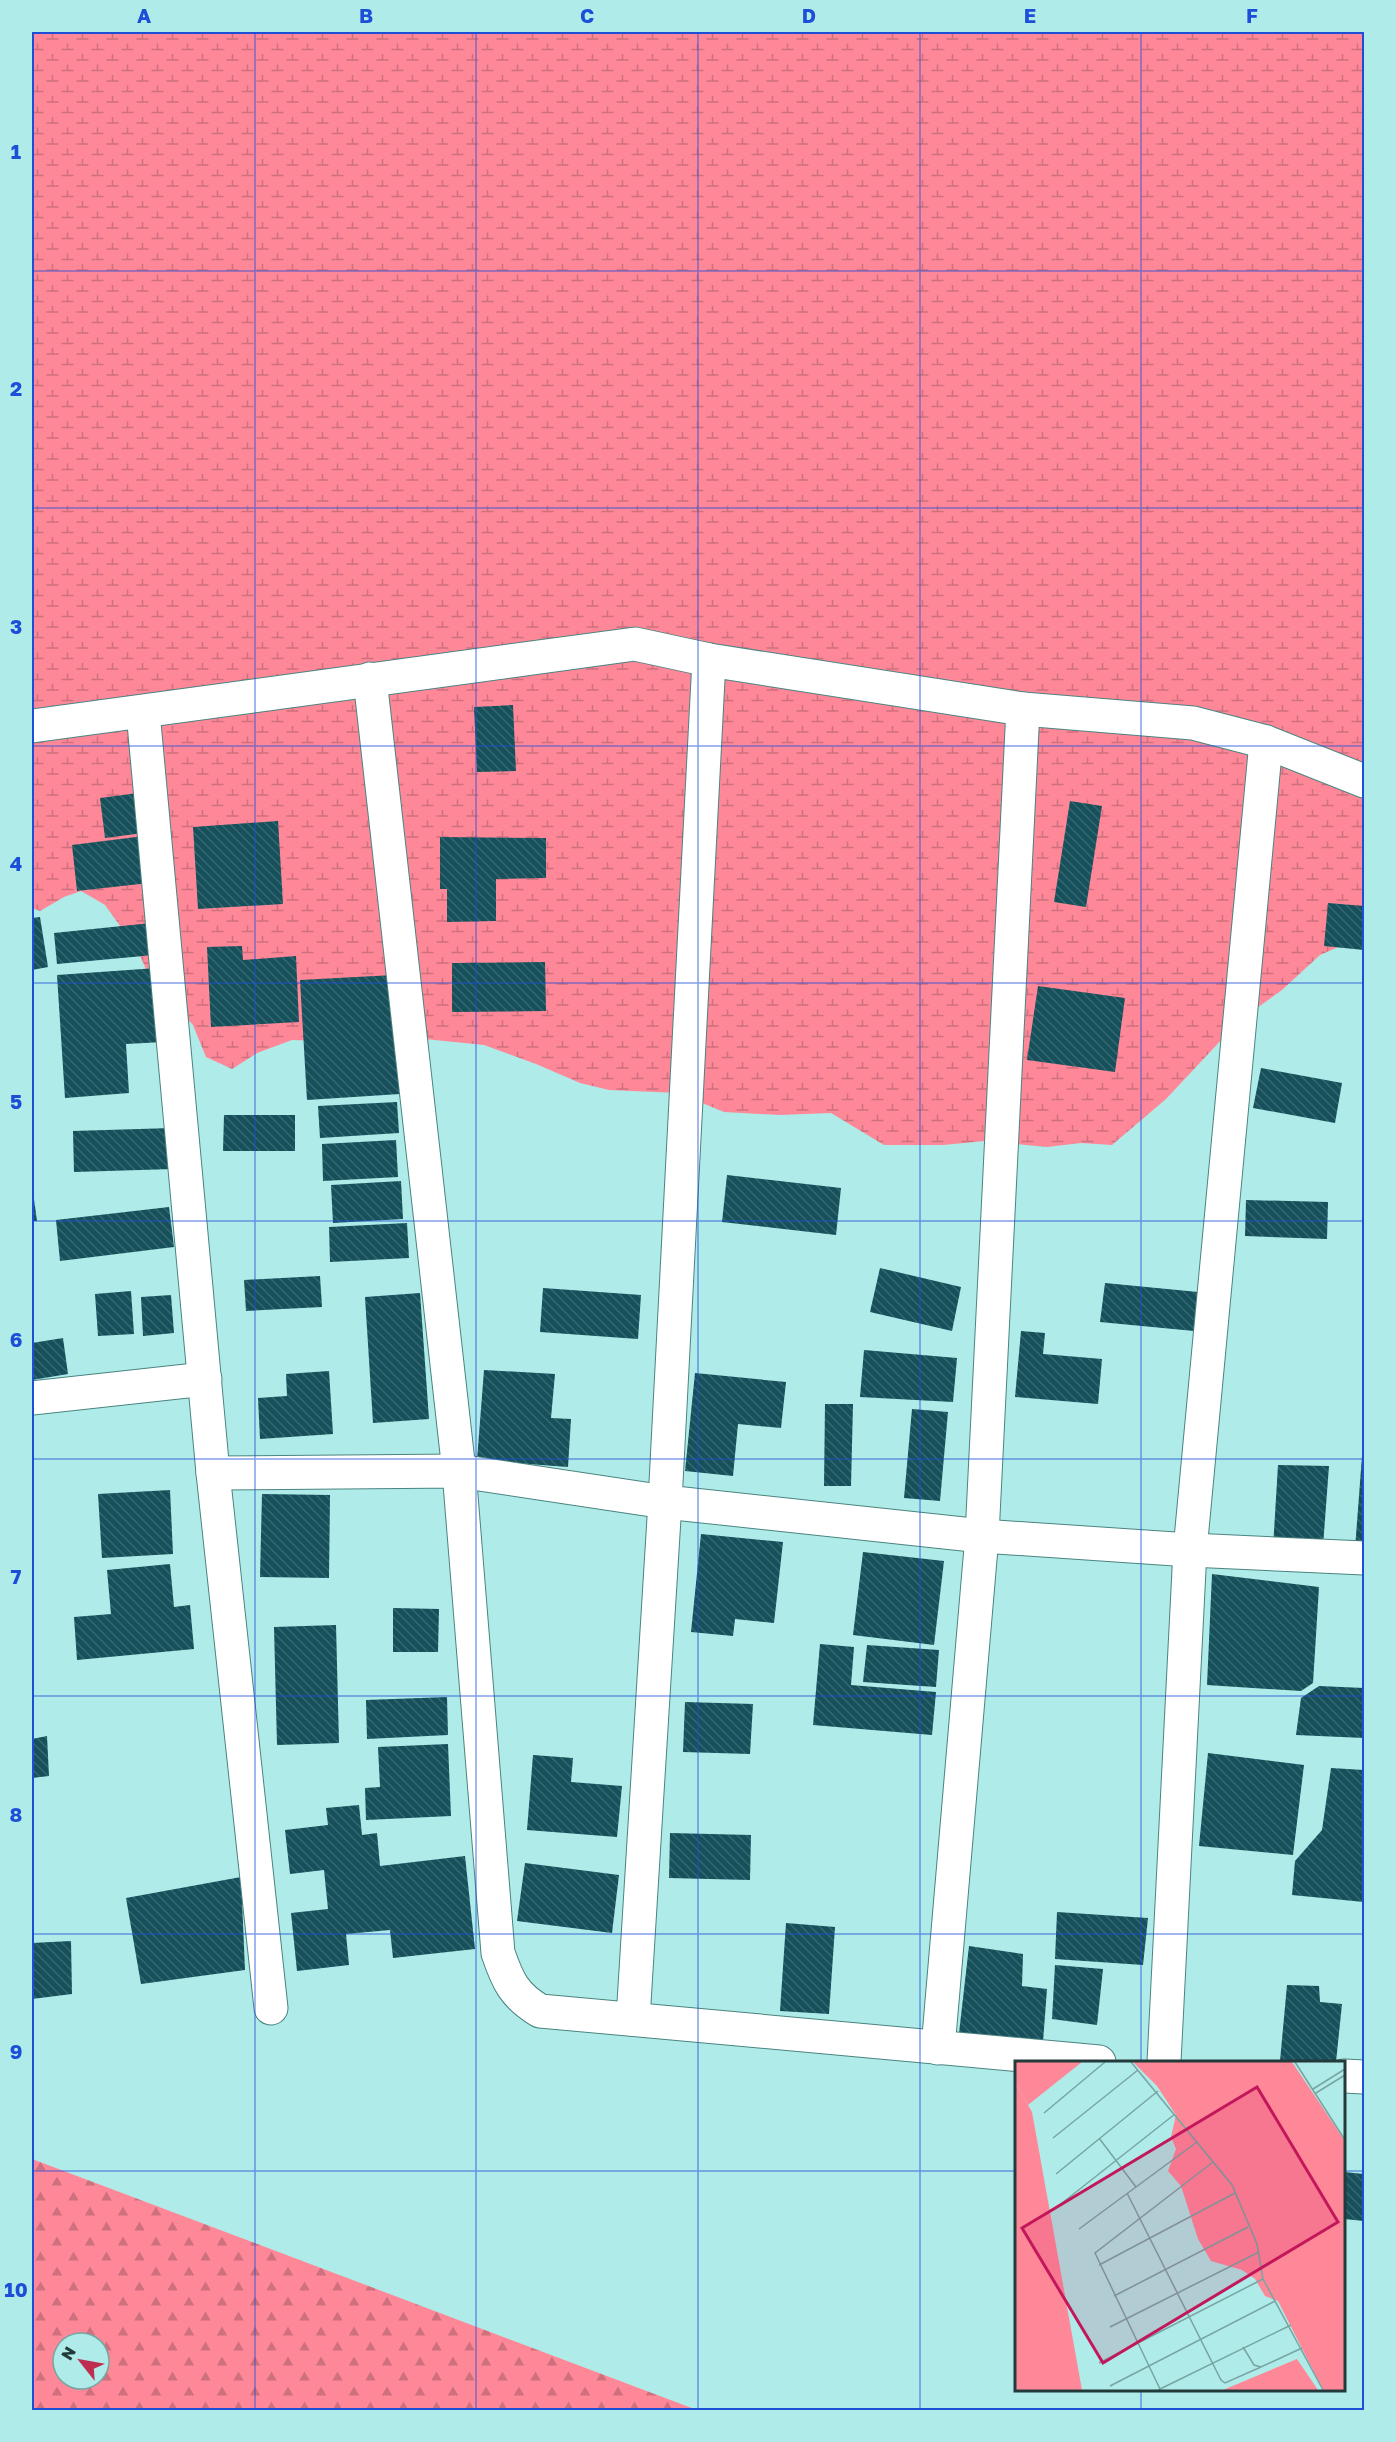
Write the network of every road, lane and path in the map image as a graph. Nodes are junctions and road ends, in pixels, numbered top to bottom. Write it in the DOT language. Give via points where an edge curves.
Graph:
graph roads {
  1 [pos="709,660"];
  2 [pos="370,679"];
  3 [pos="1023,709"];
  4 [pos="143,712"];
  5 [pos="32,726"];
  6 [pos="1266,742"];
  7 [pos="1365,781"];
  8 [pos="205,1379"];
  9 [pos="32,1398"];
  10 [pos="459,1471"];
  11 [pos="213,1473"];
  12 [pos="665,1502"];
  13 [pos="982,1536"];
  14 [pos="1190,1550"];
  15 [pos="1365,1558"];
  16 [pos="271,2008"];
  17 [pos="633,2019"];
  18 [pos="938,2048"];
  19 [pos="1088,2061"];
  20 [pos="1164,2061"];
  21 [pos="1345,2076"];
  22 [pos="1365,2077"];
  1 -- 2 [label="street" via="635,644"];
  1 -- 3 [label="street"];
  1 -- 12 [label="street"];
  2 -- 4 [label="street"];
  2 -- 10 [label="street"];
  3 -- 6 [label="street" via="1192,723"];
  3 -- 13 [label="street"];
  4 -- 5 [label="street"];
  4 -- 8 [label="street"];
  6 -- 7 [label="street"];
  6 -- 14 [label="street"];
  8 -- 9 [label="street"];
  8 -- 11 [label="street"];
  10 -- 11 [label="street"];
  10 -- 12 [label="street"];
  10 -- 17 [label="street" via="498,1953 507,1980 521,1999 540,2011"];
  11 -- 16 [label="street"];
  12 -- 13 [label="street"];
  12 -- 17 [label="street"];
  13 -- 14 [label="street"];
  13 -- 18 [label="street"];
  14 -- 15 [label="street"];
  14 -- 20 [label="street"];
  17 -- 18 [label="street"];
  18 -- 19 [label="street"];
  21 -- 22 [label="street"];
}
